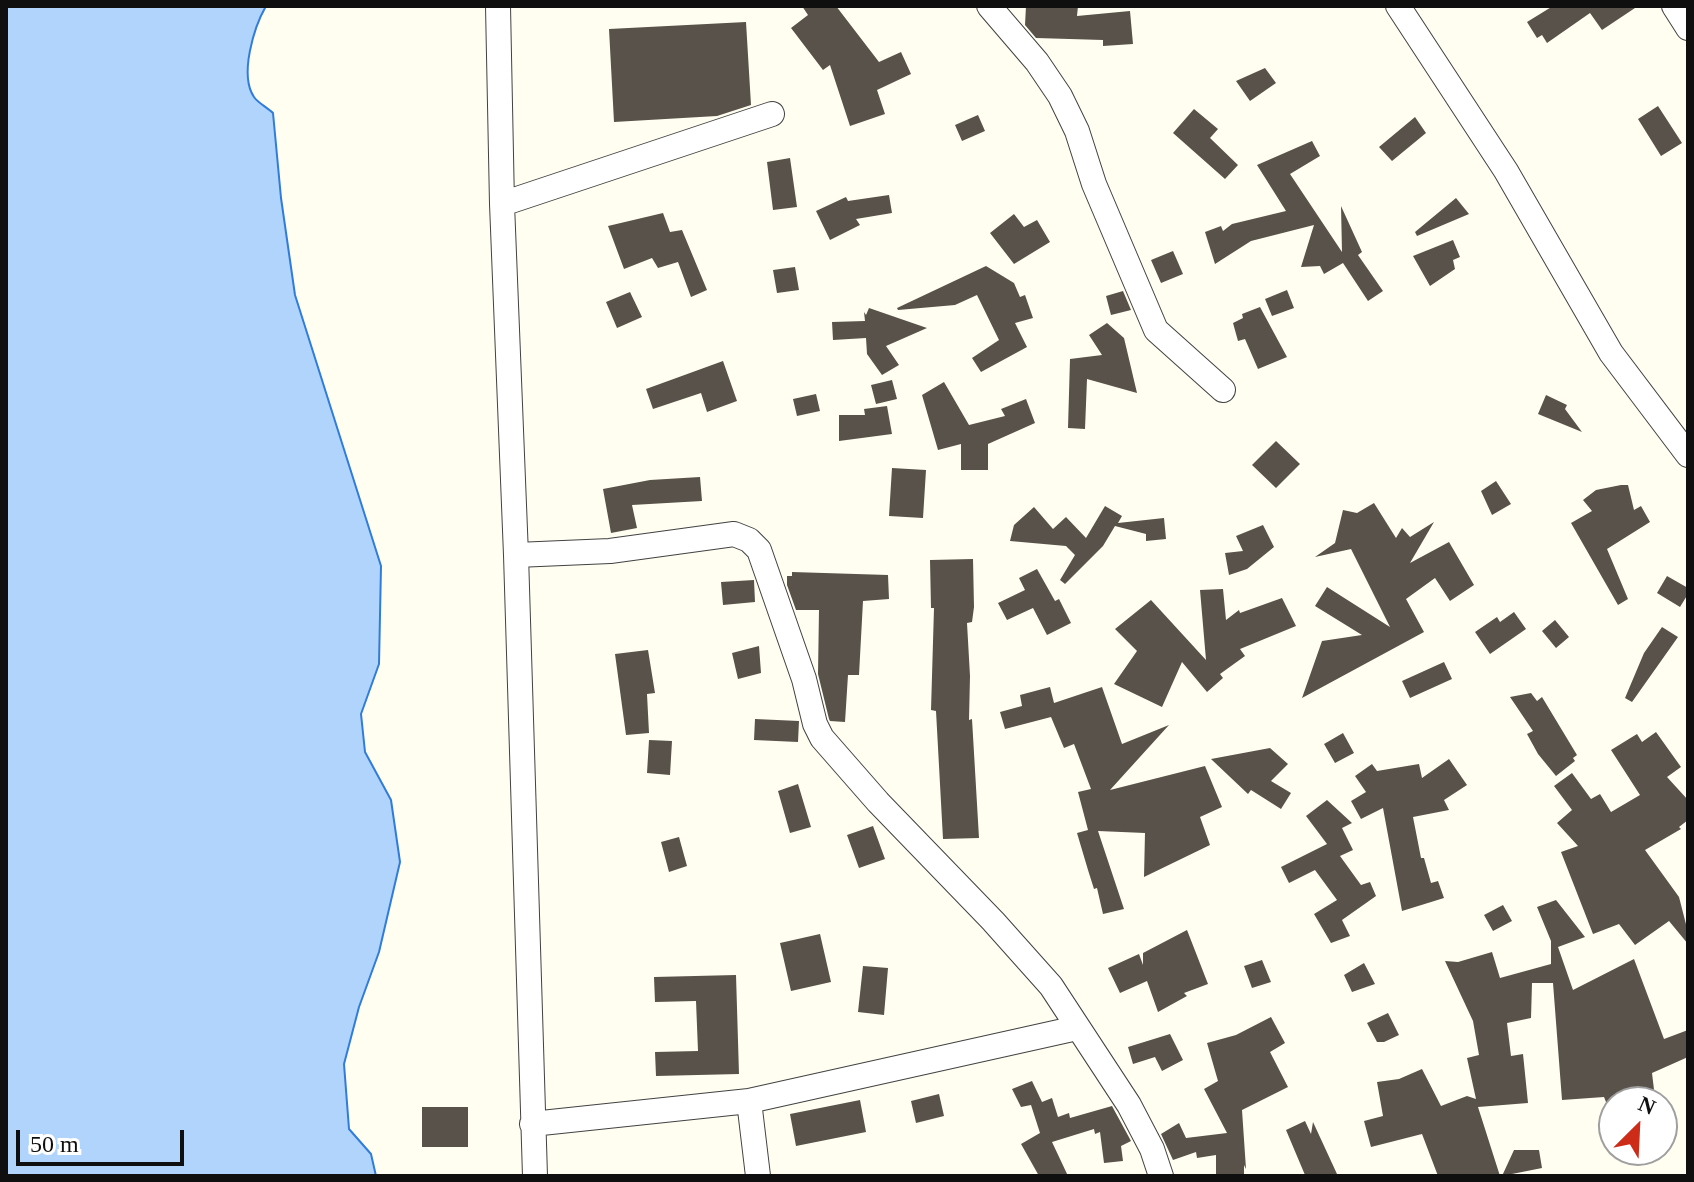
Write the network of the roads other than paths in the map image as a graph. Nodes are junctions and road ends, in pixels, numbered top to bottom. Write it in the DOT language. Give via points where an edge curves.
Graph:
graph roads {
  1 [pos="498,6"];
  2 [pos="989,6"];
  3 [pos="1398,6"];
  4 [pos="1674,6"];
  5 [pos="1688,28"];
  6 [pos="772,114"];
  7 [pos="502,204"];
  8 [pos="1223,390"];
  9 [pos="1688,455"];
  10 [pos="516,555"];
  11 [pos="1077,1028"];
  12 [pos="749,1101"];
  13 [pos="532,1124"];
  14 [pos="535,1176"];
  15 [pos="758,1176"];
  16 [pos="1161,1176"];
  1 -- 7 [label="street"];
  2 -- 8 [label="street" via="1060,96 1156,330"];
  3 -- 9 [label="street" via="1506,171 1611,353"];
  4 -- 5 [label="street"];
  6 -- 7 [label="street"];
  7 -- 10 [label="street"];
  10 -- 11 [label="street" via="610,551 734,534 749,540 759,550 775,592 822,738 1051,986"];
  10 -- 13 [label="street"];
  11 -- 12 [label="street"];
  11 -- 16 [label="street" via="1129,1105"];
  12 -- 13 [label="street"];
  12 -- 15 [label="street"];
  13 -- 14 [label="street"];
}
